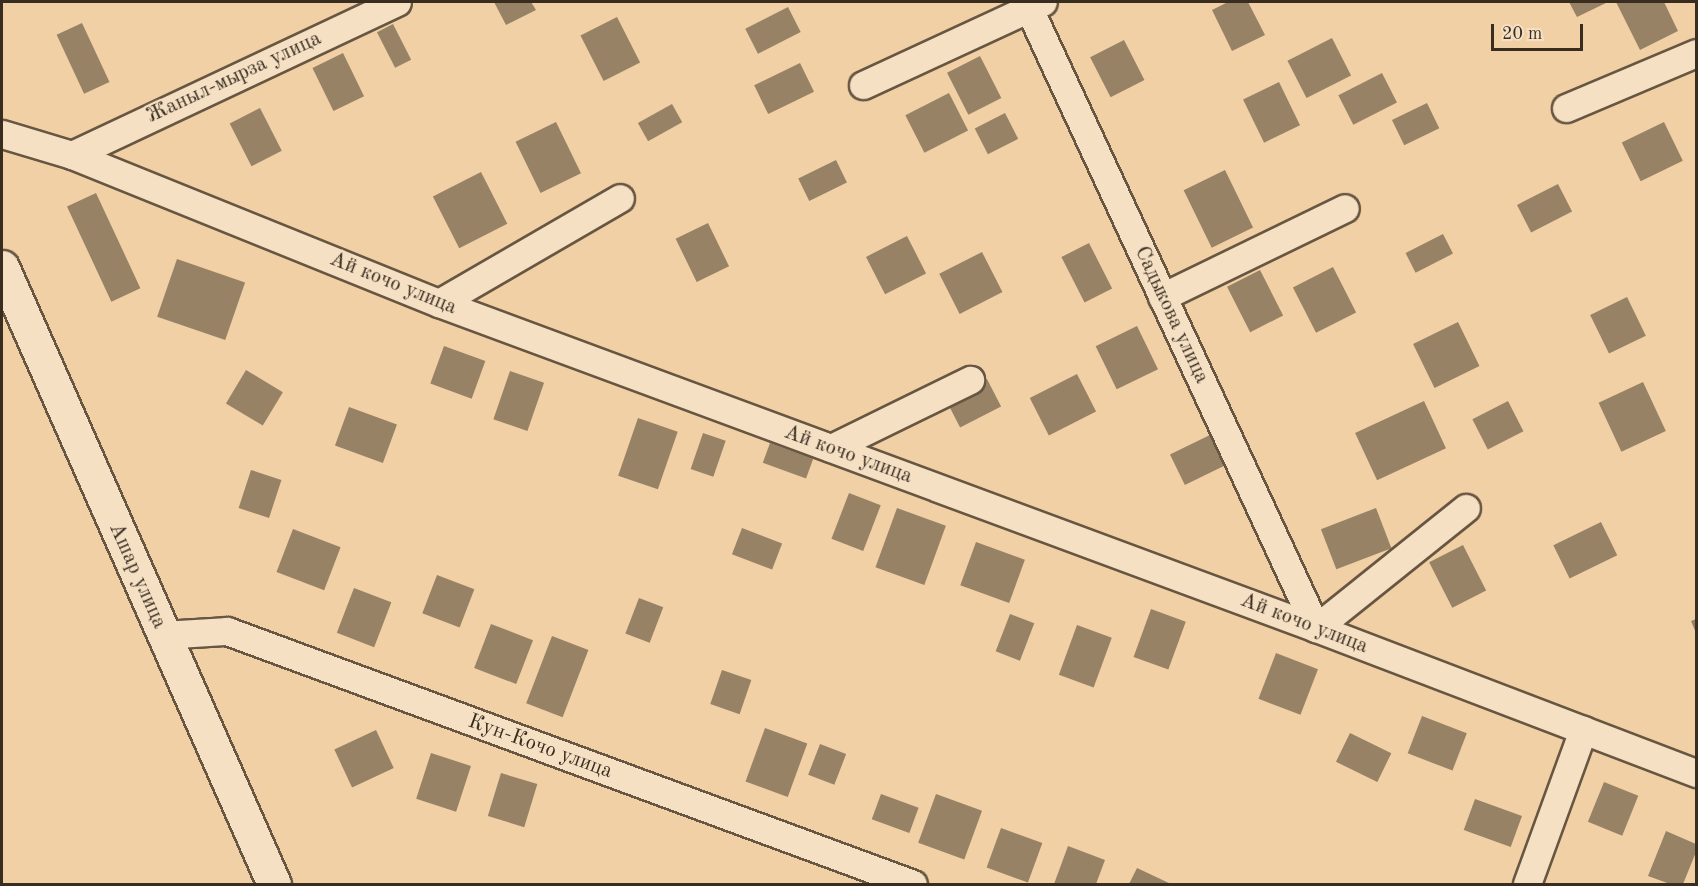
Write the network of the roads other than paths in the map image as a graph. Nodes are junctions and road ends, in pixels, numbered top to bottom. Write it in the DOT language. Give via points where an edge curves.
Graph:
graph roads {
  1 [pos="397,2"];
  2 [pos="1033,3"];
  3 [pos="1696,53"];
  4 [pos="863,85"];
  5 [pos="1566,108"];
  6 [pos="2,134"];
  7 [pos="72,155"];
  8 [pos="620,198"];
  9 [pos="1345,208"];
  10 [pos="2,267"];
  11 [pos="1162,297"];
  12 [pos="439,303"];
  13 [pos="970,380"];
  14 [pos="831,448"];
  15 [pos="1466,508"];
  16 [pos="1316,628"];
  17 [pos="164,635"];
  18 [pos="1583,730"];
  19 [pos="1696,773"];
  20 [pos="274,885"];
  21 [pos="913,885"];
  22 [pos="1527,885"];
  1 -- 7 [label="street, Жаныл-мырза улица"];
  2 -- 4 [label="street"];
  2 -- 11 [label="street, Садыкова улица"];
  3 -- 5 [label="street"];
  6 -- 7 [label="street, Ай кочо улица"];
  7 -- 12 [label="street, Ай кочо улица"];
  8 -- 12 [label="street"];
  9 -- 11 [label="street"];
  10 -- 17 [label="street, Ашар улица"];
  11 -- 16 [label="street, Садыкова улица"];
  12 -- 14 [label="street, Ай кочо улица"];
  13 -- 14 [label="street"];
  14 -- 16 [label="street, Ай кочо улица"];
  15 -- 16 [label="street"];
  16 -- 18 [label="street, Ай кочо улица"];
  17 -- 20 [label="street, Ашар улица"];
  17 -- 21 [label="street, Кун-Кочо улица" via="227,631"];
  18 -- 19 [label="street, Ай кочо улица"];
  18 -- 22 [label="street"];
}
